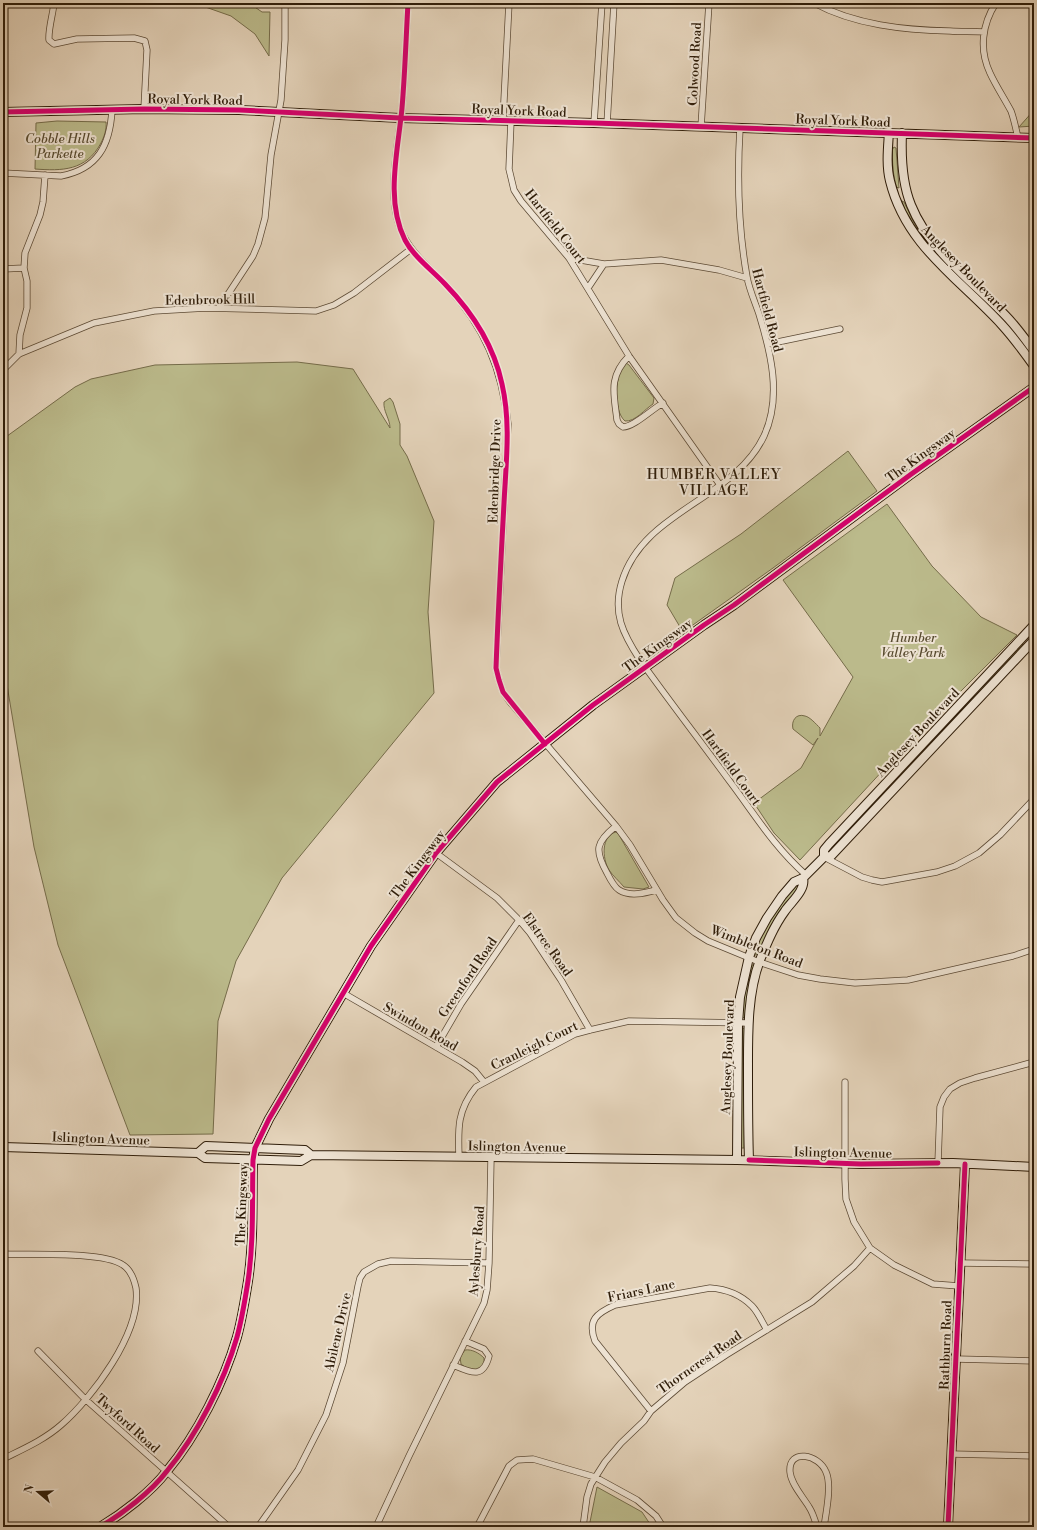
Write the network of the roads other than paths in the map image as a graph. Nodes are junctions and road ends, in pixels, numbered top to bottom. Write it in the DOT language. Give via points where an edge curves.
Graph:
graph roads {
  1 [pos="54,3"];
  2 [pos="285,3"];
  3 [pos="408,3"];
  4 [pos="509,3"];
  5 [pos="602,3"];
  6 [pos="614,3"];
  7 [pos="709,3"];
  8 [pos="814,3"];
  9 [pos="996,3"];
  10 [pos="984,32"];
  11 [pos="144,109"];
  12 [pos="112,110"];
  13 [pos="3,112"];
  14 [pos="280,112"];
  15 [pos="400,118"];
  16 [pos="507,121"];
  17 [pos="594,123"];
  18 [pos="607,124"];
  19 [pos="701,127"];
  20 [pos="740,128"];
  21 [pos="888,132"];
  22 [pos="902,133"];
  23 [pos="1018,138"];
  24 [pos="1034,138"];
  25 [pos="3,173"];
  26 [pos="45,175"];
  27 [pos="907,193"];
  28 [pos="895,196"];
  29 [pos="411,249"];
  30 [pos="569,258"];
  31 [pos="604,264"];
  32 [pos="24,268"];
  33 [pos="3,269"];
  34 [pos="747,278"];
  35 [pos="588,288"];
  36 [pos="218,308"];
  37 [pos="840,329"];
  38 [pos="768,344"];
  39 [pos="1034,351"];
  40 [pos="19,354"];
  41 [pos="628,356"];
  42 [pos="1034,366"];
  43 [pos="3,370"];
  44 [pos="1034,387"];
  45 [pos="663,403"];
  46 [pos="720,484"];
  47 [pos="1034,625"];
  48 [pos="1023,637"];
  49 [pos="1033,644"];
  50 [pos="645,668"];
  51 [pos="545,744"];
  52 [pos="1034,798"];
  53 [pos="616,826"];
  54 [pos="436,853"];
  55 [pos="824,857"];
  56 [pos="804,876"];
  57 [pos="656,890"];
  58 [pos="519,920"];
  59 [pos="1034,949"];
  60 [pos="749,957"];
  61 [pos="759,962"];
  62 [pos="343,993"];
  63 [pos="738,1023"];
  64 [pos="749,1023"];
  65 [pos="590,1030"];
  66 [pos="436,1047"];
  67 [pos="1034,1062"];
  68 [pos="484,1082"];
  69 [pos="845,1082"];
  70 [pos="3,1147"];
  71 [pos="255,1148"];
  72 [pos="198,1153"];
  73 [pos="311,1155"];
  74 [pos="459,1157"];
  75 [pos="491,1158"];
  76 [pos="253,1160"];
  77 [pos="737,1160"];
  78 [pos="749,1160"];
  79 [pos="938,1163"];
  80 [pos="844,1164"];
  81 [pos="964,1164"];
  82 [pos="1034,1167"];
  83 [pos="870,1248"];
  84 [pos="3,1254"];
  85 [pos="489,1263"];
  86 [pos="959,1263"];
  87 [pos="1034,1264"];
  88 [pos="959,1286"];
  89 [pos="767,1330"];
  90 [pos="465,1341"];
  91 [pos="38,1351"];
  92 [pos="956,1359"];
  93 [pos="1034,1361"];
  94 [pos="453,1365"];
  95 [pos="85,1399"];
  96 [pos="651,1411"];
  97 [pos="951,1454"];
  98 [pos="1034,1456"];
  99 [pos="3,1459"];
  100 [pos="167,1472"];
  101 [pos="595,1477"];
  102 [pos="100,1527"];
  103 [pos="229,1527"];
  104 [pos="258,1527"];
  105 [pos="376,1527"];
  106 [pos="477,1527"];
  107 [pos="583,1527"];
  108 [pos="663,1527"];
  109 [pos="817,1527"];
  110 [pos="824,1527"];
  111 [pos="948,1527"];
  1 -- 11 [label="street" via="48,34 49,40 54,44 77,39 145,40 147,50"];
  2 -- 14 [label="street"];
  3 -- 15 [label="street, Edenbridge Drive"];
  4 -- 16 [label="street, Hartfield Court"];
  5 -- 17 [label="street"];
  6 -- 18 [label="street"];
  7 -- 19 [label="street, Colwood Road"];
  8 -- 10 [label="street" via="848,17 880,25 907,29"];
  9 -- 10 [label="street"];
  10 -- 23 [label="street" via="986,64 1011,112"];
  11 -- 12 [label="street, Royal York Road"];
  11 -- 14 [label="street, Royal York Road"];
  12 -- 13 [label="street, Royal York Road"];
  12 -- 26 [label="street" via="105,146 93,161 69,174"];
  14 -- 15 [label="street, Royal York Road"];
  14 -- 36 [label="street" via="272,142 267,205 260,239 253,256"];
  15 -- 16 [label="street, Royal York Road"];
  15 -- 29 [label="street, Edenbridge Drive" via="394,197 400,228"];
  16 -- 17 [label="street, Royal York Road"];
  16 -- 30 [label="street, Hartfield Court" via="514,190 520,201"];
  17 -- 18 [label="street, Royal York Road"];
  18 -- 19 [label="street, Royal York Road"];
  19 -- 20 [label="street, Royal York Road"];
  20 -- 21 [label="street, Royal York Road"];
  20 -- 34 [label="street, Hartfield Road" via="739,222"];
  21 -- 22 [label="street, Royal York Road"];
  21 -- 28 [label="street, Anglesey Boulevard" via="888,164"];
  22 -- 23 [label="street, Royal York Road"];
  22 -- 27 [label="street, Anglesey Boulevard" via="902,165"];
  23 -- 24 [label="street, Royal York Road"];
  25 -- 26 [label="street"];
  26 -- 32 [label="street" via="43,202 25,254"];
  27 -- 28 [label="street"];
  27 -- 39 [label="street, Anglesey Boulevard" via="916,216 933,243 1007,316"];
  28 -- 42 [label="street, Anglesey Boulevard" via="918,241 1002,325"];
  29 -- 36 [label="street, Edenbrook Hill" via="345,300 326,308 316,311"];
  29 -- 51 [label="street, Edenbridge Drive" via="469,313 487,342 502,383 508,424 496,668 503,692"];
  30 -- 31 [label="street"];
  30 -- 35 [label="street, Hartfield Court"];
  31 -- 34 [label="street" via="661,260 719,270"];
  31 -- 35 [label="street"];
  32 -- 33 [label="street"];
  32 -- 40 [label="street" via="28,308 20,335"];
  34 -- 38 [label="street, Hartfield Road"];
  35 -- 41 [label="street, Hartfield Court"];
  36 -- 40 [label="street, Edenbrook Hill" via="154,312 94,323"];
  37 -- 38 [label="street"];
  38 -- 46 [label="street, Hartfield Road" via="774,394 769,421 751,459"];
  40 -- 43 [label="street, Edenbrook Hill"];
  41 -- 45 [label="street, Hartfield Court"];
  41 -- 45 [label="street" via="618,369 614,383 619,424 623,427 633,425"];
  44 -- 50 [label="street, The Kingsway"];
  45 -- 46 [label="street, Hartfield Court"];
  46 -- 50 [label="street, Hartfield Road" via="655,532 636,551 625,571 620,587 619,617 627,641"];
  47 -- 48 [label="street, Anglesey Boulevard"];
  48 -- 49 [label="street"];
  48 -- 55 [label="street, Anglesey Boulevard" via="829,844 824,850"];
  49 -- 55 [label="street, Anglesey Boulevard" via="835,852"];
  50 -- 51 [label="street, The Kingsway" via="593,705"];
  50 -- 56 [label="street, Hartfield Court" via="769,836"];
  51 -- 53 [label="street, Wimbleton Road"];
  51 -- 54 [label="street, The Kingsway" via="497,782"];
  52 -- 55 [label="street" via="1000,835 979,853 937,872 882,882 862,877"];
  53 -- 57 [label="street, Wimbleton Road"];
  53 -- 57 [label="street" via="598,847 598,855 612,882 619,890 625,892 638,894"];
  54 -- 58 [label="street, Elstree Road" via="497,898"];
  54 -- 62 [label="street, The Kingsway"];
  55 -- 56 [label="street, Anglesey Boulevard"];
  56 -- 60 [label="street, Anglesey Boulevard" via="794,882 767,918"];
  56 -- 61 [label="street, Anglesey Boulevard" via="802,889 776,924"];
  57 -- 60 [label="street, Wimbleton Road" via="676,918 695,934"];
  58 -- 65 [label="street, Elstree Road" via="561,980"];
  58 -- 66 [label="street, Greenford Road" via="461,1004"];
  59 -- 61 [label="street, Wimbleton Road" via="908,980 855,983 798,975"];
  60 -- 61 [label="street, Wimbleton Road"];
  60 -- 63 [label="street, Anglesey Boulevard" via="740,998"];
  61 -- 64 [label="street, Anglesey Boulevard"];
  62 -- 66 [label="street, Swindon Road"];
  62 -- 71 [label="street, The Kingsway" via="286,1088"];
  63 -- 64 [label="street, Cranleigh Court"];
  63 -- 65 [label="street, Cranleigh Court" via="629,1021"];
  63 -- 77 [label="street, Anglesey Boulevard"];
  64 -- 78 [label="street, Anglesey Boulevard"];
  65 -- 68 [label="street, Cranleigh Court" via="575,1034"];
  66 -- 68 [label="street, Swindon Road" via="475,1071"];
  67 -- 79 [label="street" via="975,1078 950,1089 940,1107"];
  68 -- 74 [label="street, Cranleigh Court" via="468,1097 461,1111"];
  69 -- 80 [label="street"];
  70 -- 72 [label="street, Islington Avenue"];
  71 -- 72 [label="street, Islington Avenue" via="206,1146"];
  71 -- 73 [label="street, Islington Avenue" via="305,1150"];
  71 -- 76 [label="street, The Kingsway"];
  72 -- 76 [label="street, Islington Avenue" via="206,1158"];
  73 -- 74 [label="street, Islington Avenue"];
  73 -- 76 [label="street, Islington Avenue" via="301,1161"];
  74 -- 75 [label="street, Islington Avenue"];
  75 -- 77 [label="street, Islington Avenue"];
  75 -- 85 [label="street, Aylesbury Road"];
  76 -- 100 [label="street, The Kingsway" via="250,1267 237,1336 212,1399 189,1441"];
  77 -- 78 [label="street, Islington Avenue"];
  78 -- 80 [label="street, Islington Avenue"];
  79 -- 80 [label="street, Islington Avenue"];
  79 -- 81 [label="street, Islington Avenue"];
  80 -- 83 [label="street" via="848,1206 854,1222"];
  81 -- 82 [label="street, Islington Avenue"];
  81 -- 86 [label="street, Rathburn Road"];
  83 -- 88 [label="street" via="894,1265 923,1280 939,1285"];
  83 -- 89 [label="street, Thorncrest Road" via="854,1266 812,1302"];
  84 -- 95 [label="street" via="103,1257 130,1270 136,1291 134,1316 117,1357"];
  85 -- 90 [label="street, Aylesbury Road" via="484,1303"];
  85 -- 104 [label="street, Abilene Drive" via="400,1260 378,1264 364,1272 360,1278 343,1363 326,1414 298,1470"];
  86 -- 87 [label="street"];
  86 -- 88 [label="street, Rathburn Road"];
  88 -- 92 [label="street, Rathburn Road"];
  89 -- 96 [label="street, Thorncrest Road" via="685,1382"];
  89 -- 96 [label="street, Friars Lane" via="752,1306 738,1295 720,1289 710,1288 615,1305 603,1310 594,1319 592,1326 595,1341"];
  90 -- 94 [label="street, Aylesbury Road"];
  90 -- 94 [label="street" via="484,1350 489,1356 487,1365 481,1371 473,1373"];
  91 -- 95 [label="street, Twyford Road"];
  92 -- 93 [label="street"];
  92 -- 97 [label="street, Rathburn Road"];
  94 -- 105 [label="street, Aylesbury Road"];
  95 -- 99 [label="street" via="54,1430"];
  95 -- 100 [label="street, Twyford Road"];
  96 -- 101 [label="street, Thorncrest Road" via="621,1443"];
  97 -- 98 [label="street"];
  97 -- 111 [label="street, Rathburn Road"];
  100 -- 102 [label="street, The Kingsway" via="125,1511"];
  100 -- 103 [label="street, Twyford Road"];
  101 -- 106 [label="street" via="534,1459 517,1460 509,1466"];
  101 -- 107 [label="street, Thorncrest Road" via="589,1489"];
  101 -- 108 [label="street" via="637,1500 656,1516"];
  109 -- 110 [label="street" via="790,1474 792,1463 802,1456 816,1459 827,1474 828,1497"];
}
